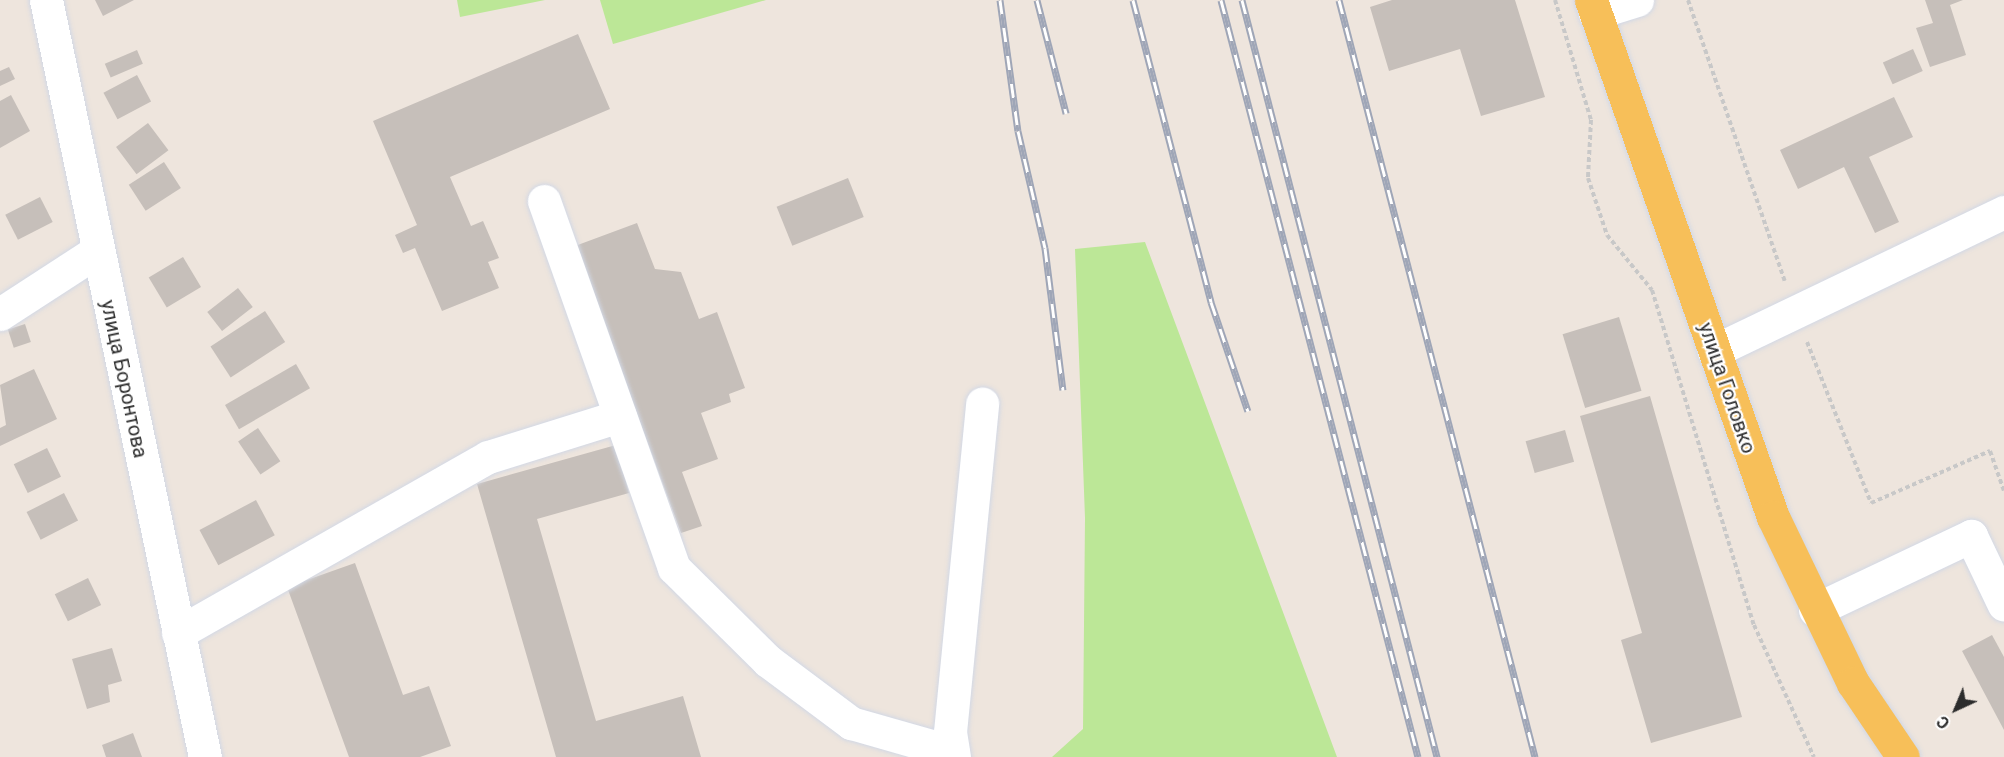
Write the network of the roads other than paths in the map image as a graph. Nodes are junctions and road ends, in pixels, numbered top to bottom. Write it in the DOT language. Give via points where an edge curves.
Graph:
graph roads {
  1 [pos="46,0"];
  2 [pos="1637,0"];
  3 [pos="1593,7"];
  4 [pos="544,201"];
  5 [pos="2004,212"];
  6 [pos="97,251"];
  7 [pos="0,314"];
  8 [pos="1714,351"];
  9 [pos="982,404"];
  10 [pos="620,416"];
  11 [pos="2004,605"];
  12 [pos="1815,610"];
  13 [pos="178,633"];
  14 [pos="953,754"];
  15 [pos="205,757"];
  16 [pos="1903,757"];
  1 -- 6 [label="street, улица Боронтова"];
  2 -- 3 [label="street"];
  3 -- 8 [label="main road, улица Головко"];
  4 -- 10 [label="street"];
  5 -- 8 [label="street"];
  6 -- 7 [label="street"];
  6 -- 13 [label="street, улица Боронтова"];
  8 -- 12 [label="main road, улица Головко" via="1773,517"];
  9 -- 14 [label="street" via="950,732"];
  10 -- 13 [label="street" via="488,457"];
  10 -- 14 [label="street" via="674,568 768,661 851,723"];
  11 -- 12 [label="street" via="1971,536"];
  12 -- 16 [label="main road, улица Головко" via="1853,683"];
  13 -- 15 [label="street, улица Боронтова"];
}
